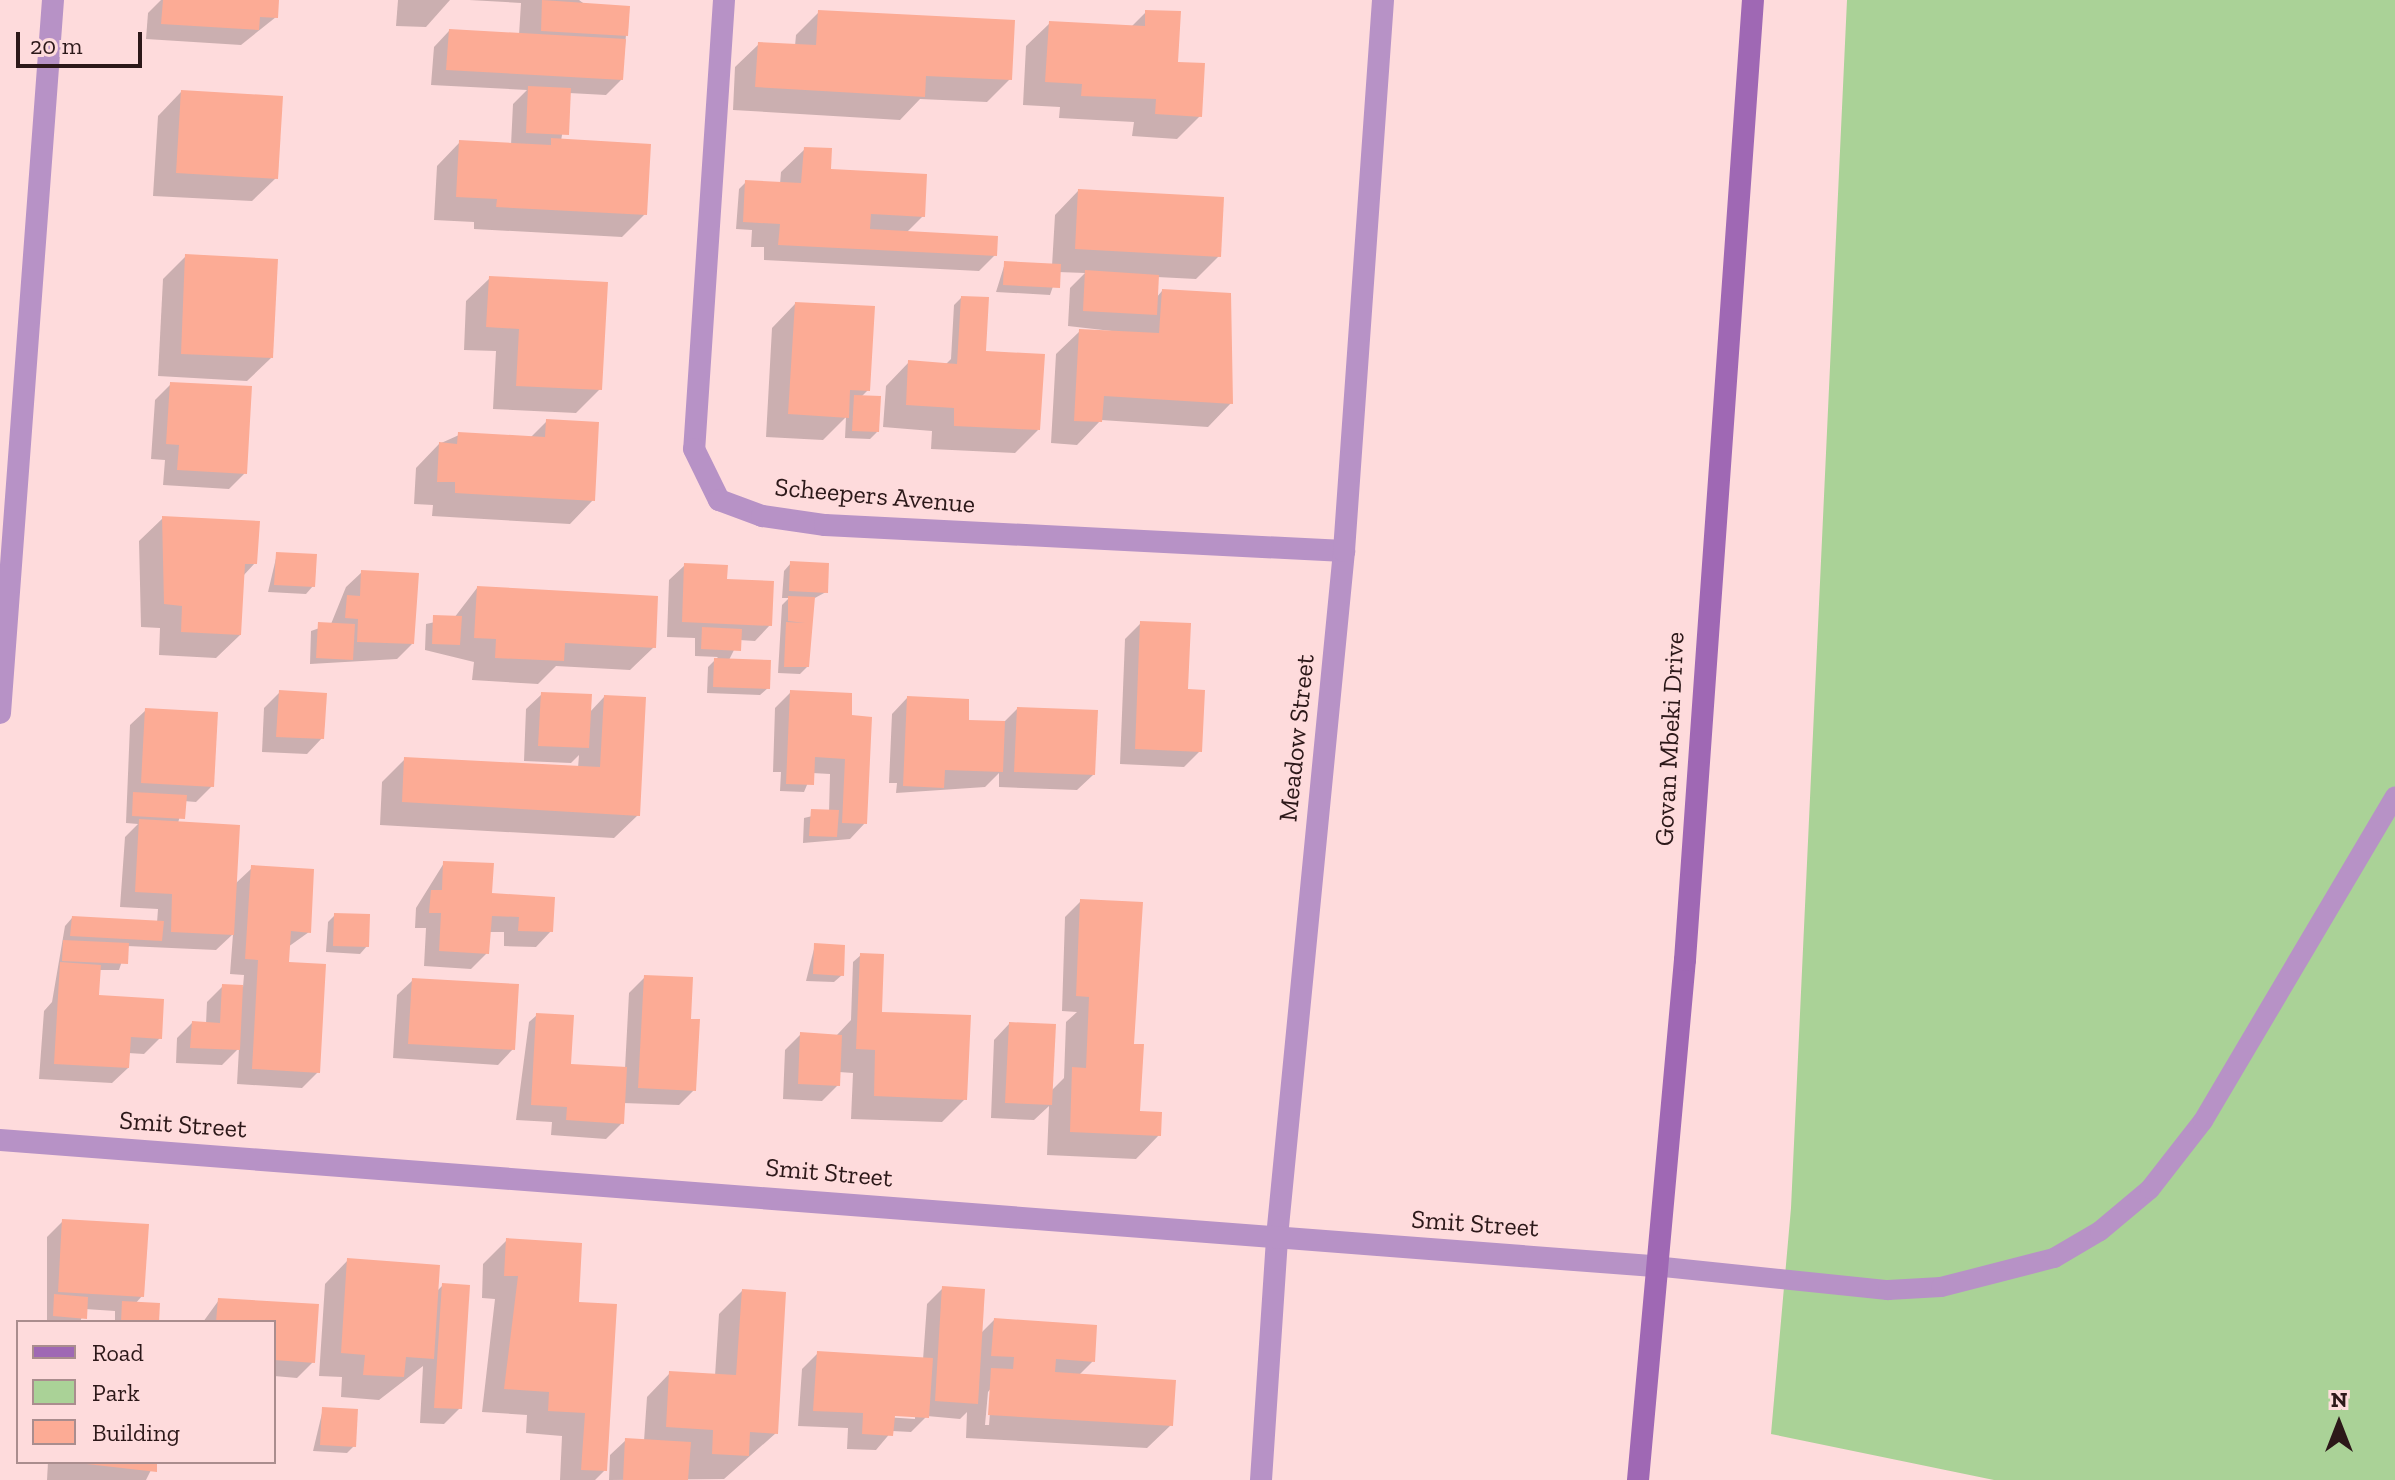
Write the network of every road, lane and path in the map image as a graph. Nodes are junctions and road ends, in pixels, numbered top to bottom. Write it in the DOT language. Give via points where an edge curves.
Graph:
graph roads {
  1 [pos="53,0"];
  2 [pos="724,0"];
  3 [pos="1383,0"];
  4 [pos="1753,0"];
  5 [pos="10,468"];
  6 [pos="1344,551"];
  7 [pos="0,713"];
  8 [pos="2395,796"];
  9 [pos="0,1140"];
  10 [pos="1277,1237"];
  11 [pos="1654,1266"];
  12 [pos="1261,1480"];
  13 [pos="1638,1480"];
  1 -- 5 [label="street"];
  2 -- 6 [label="street, Scheepers Avenue" via="694,449 719,500 762,516 825,525"];
  3 -- 6 [label="street, Meadow Street"];
  4 -- 11 [label="main road, Govan Mbeki Drive" via="1685,960"];
  5 -- 7 [label="street"];
  6 -- 10 [label="street, Meadow Street"];
  8 -- 11 [label="lane" via="2203,1121 2150,1189 2100,1231 2054,1258 1941,1287 1888,1290"];
  9 -- 10 [label="street, Smit Street"];
  10 -- 11 [label="street, Smit Street"];
  10 -- 12 [label="street, Meadow Street"];
  11 -- 13 [label="main road, Govan Mbeki Drive"];
}
